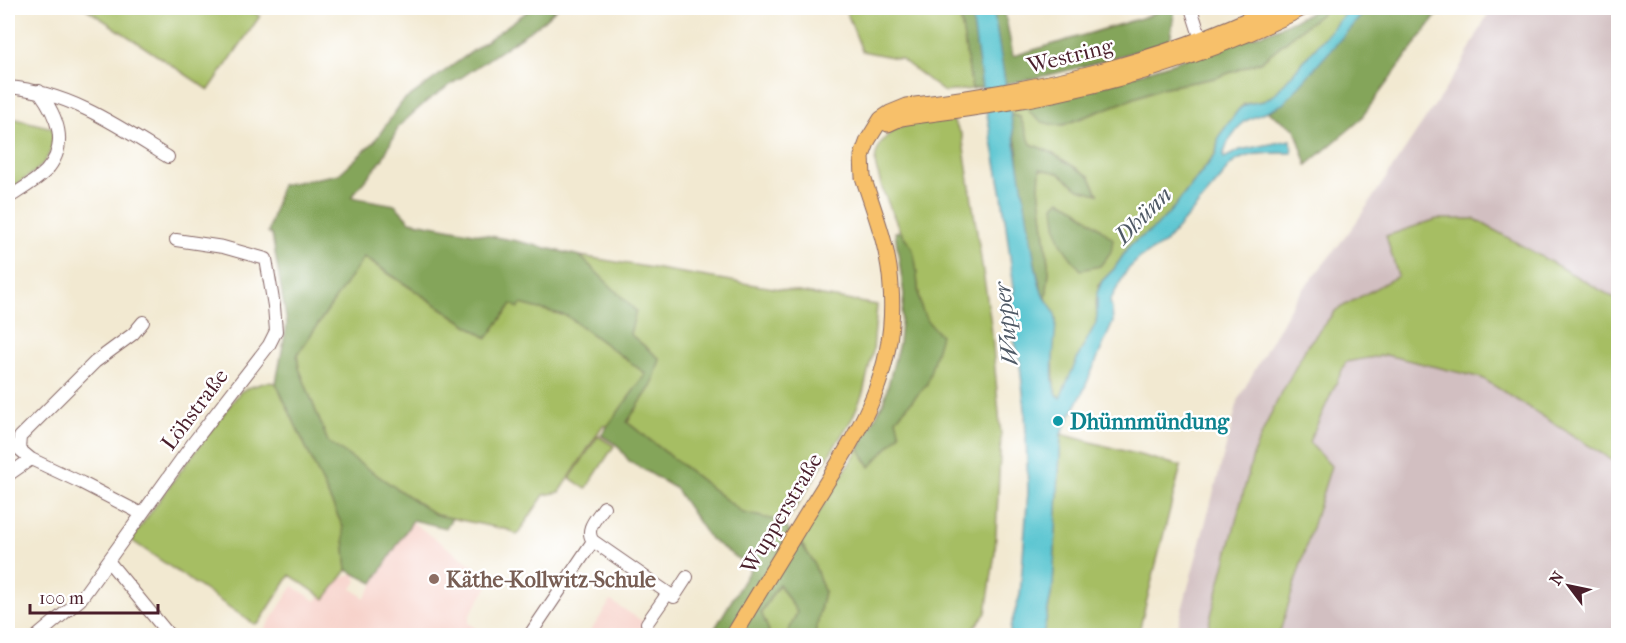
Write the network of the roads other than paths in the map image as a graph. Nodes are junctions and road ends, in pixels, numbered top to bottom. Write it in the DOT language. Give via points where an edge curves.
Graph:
graph roads {
  1 [pos="1191,8"];
  2 [pos="1273,8"];
  3 [pos="1303,8"];
  4 [pos="1203,45"];
  5 [pos="8,87"];
  6 [pos="39,91"];
  7 [pos="70,101"];
  8 [pos="56,119"];
  9 [pos="168,157"];
  10 [pos="8,198"];
  11 [pos="176,240"];
  12 [pos="143,322"];
  13 [pos="867,413"];
  14 [pos="31,459"];
  15 [pos="8,475"];
  16 [pos="604,507"];
  17 [pos="142,514"];
  18 [pos="592,541"];
  19 [pos="109,562"];
  20 [pos="687,578"];
  21 [pos="668,593"];
  22 [pos="647,623"];
  23 [pos="38,636"];
  24 [pos="170,636"];
  25 [pos="529,636"];
  26 [pos="733,636"];
  1 -- 4 [label="street"];
  2 -- 4 [label="main road, Westring"];
  3 -- 4 [label="main road" via="1249,33"];
  4 -- 13 [label="main road, Westring" via="1024,95 928,109 877,127 865,147 862,167 889,261 891,321 884,368"];
  5 -- 6 [label="street"];
  6 -- 7 [label="street"];
  6 -- 8 [label="street"];
  7 -- 8 [label="street"];
  7 -- 9 [label="street"];
  8 -- 10 [label="street" via="58,142 51,165"];
  11 -- 17 [label="street, Löhstraße" via="266,259 276,331"];
  12 -- 14 [label="street" via="95,362 20,437 19,449"];
  13 -- 26 [label="main road, Wupperstraße"];
  14 -- 15 [label="street"];
  14 -- 17 [label="street"];
  16 -- 18 [label="street" via="589,530"];
  17 -- 19 [label="street, Löhstraße"];
  18 -- 21 [label="street"];
  18 -- 25 [label="street"];
  19 -- 23 [label="street, Löhstraße" via="80,600"];
  19 -- 24 [label="street"];
  20 -- 21 [label="street" via="674,597"];
  21 -- 22 [label="street"];
}
